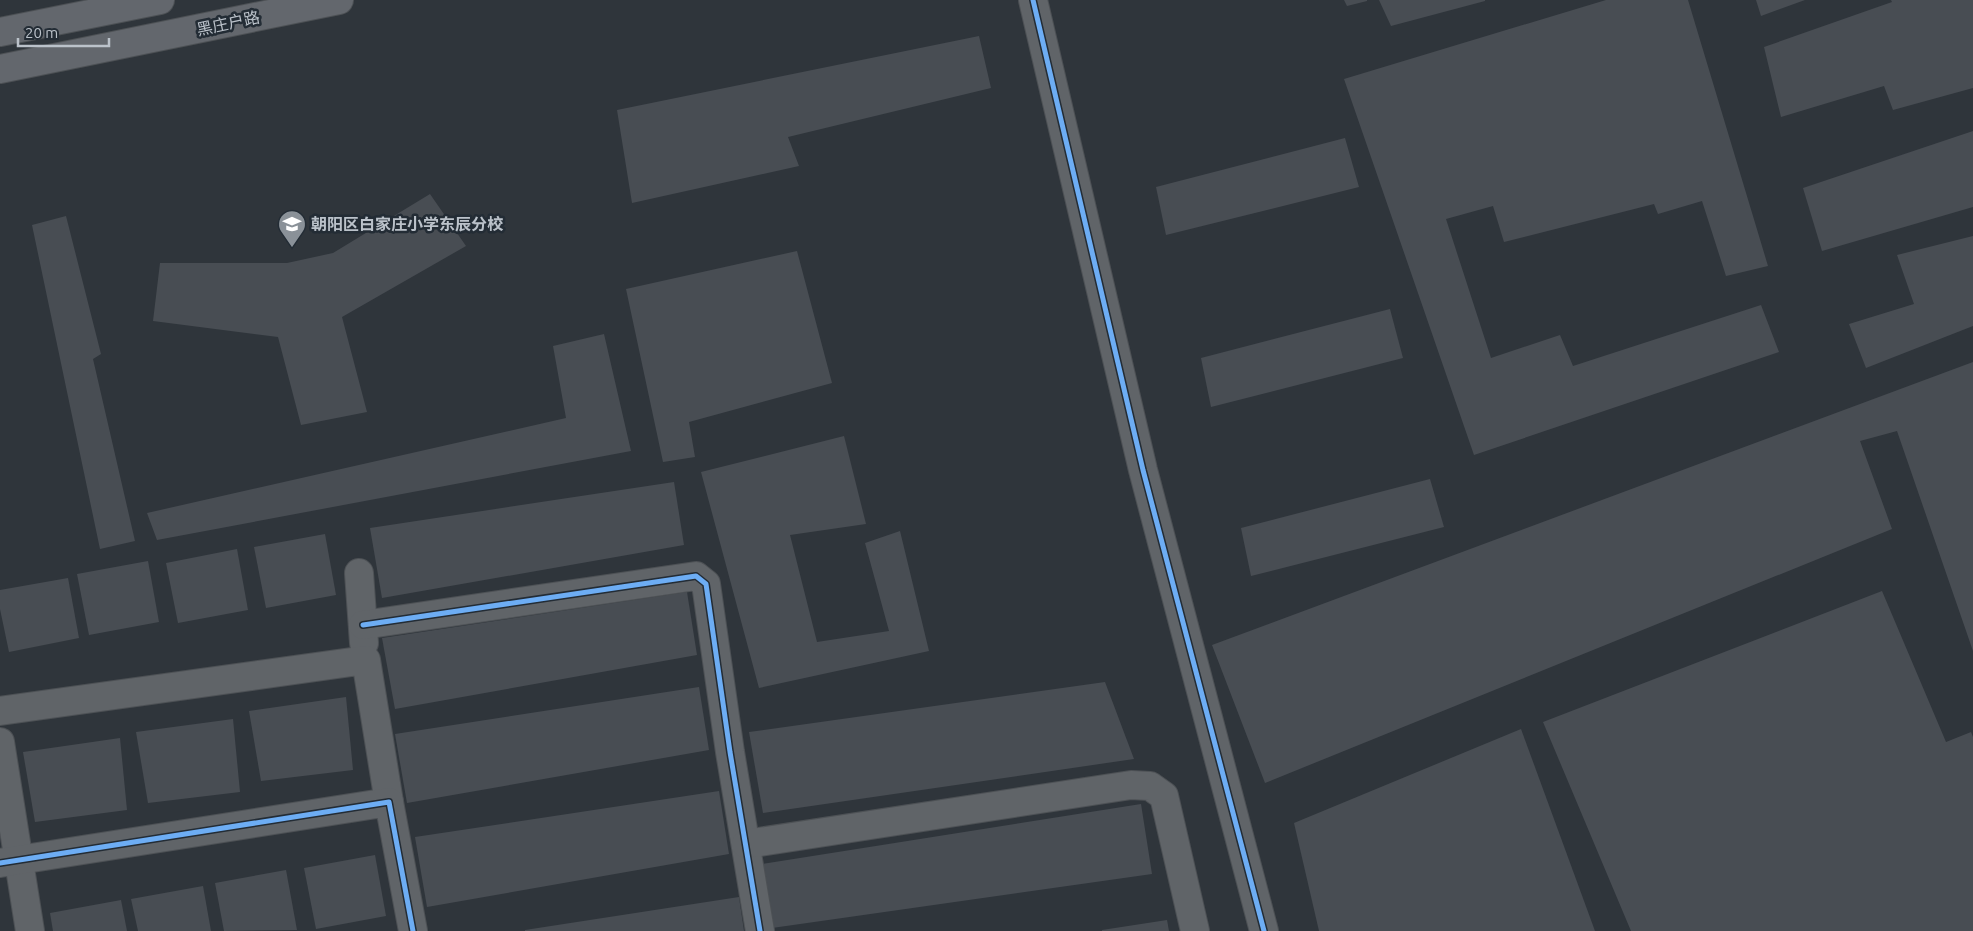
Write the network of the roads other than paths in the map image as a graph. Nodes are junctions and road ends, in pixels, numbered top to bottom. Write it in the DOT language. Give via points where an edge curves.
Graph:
graph roads {
  1 [pos="160,0"];
  2 [pos="338,0"];
  3 [pos="1033,0"];
  4 [pos="0,32"];
  5 [pos="0,69"];
  6 [pos="359,573"];
  7 [pos="363,625"];
  8 [pos="366,660"];
  9 [pos="0,711"];
  10 [pos="0,742"];
  11 [pos="390,802"];
  12 [pos="746,844"];
  13 [pos="9,862"];
  14 [pos="30,931"];
  15 [pos="413,931"];
  16 [pos="760,931"];
  17 [pos="1195,931"];
  18 [pos="1264,931"];
  1 -- 4 [label="street"];
  2 -- 5 [label="street, 黑庄户路"];
  3 -- 18 [label="street" via="1143,470"];
  6 -- 7 [label="street"];
  7 -- 8 [label="street"];
  7 -- 12 [label="street" via="696,576 706,584"];
  8 -- 9 [label="street"];
  8 -- 11 [label="street"];
  10 -- 13 [label="street"];
  11 -- 13 [label="street"];
  11 -- 15 [label="street"];
  12 -- 16 [label="street"];
  12 -- 17 [label="street" via="1132,785 1150,786 1164,796"];
  13 -- 14 [label="street"];
}
